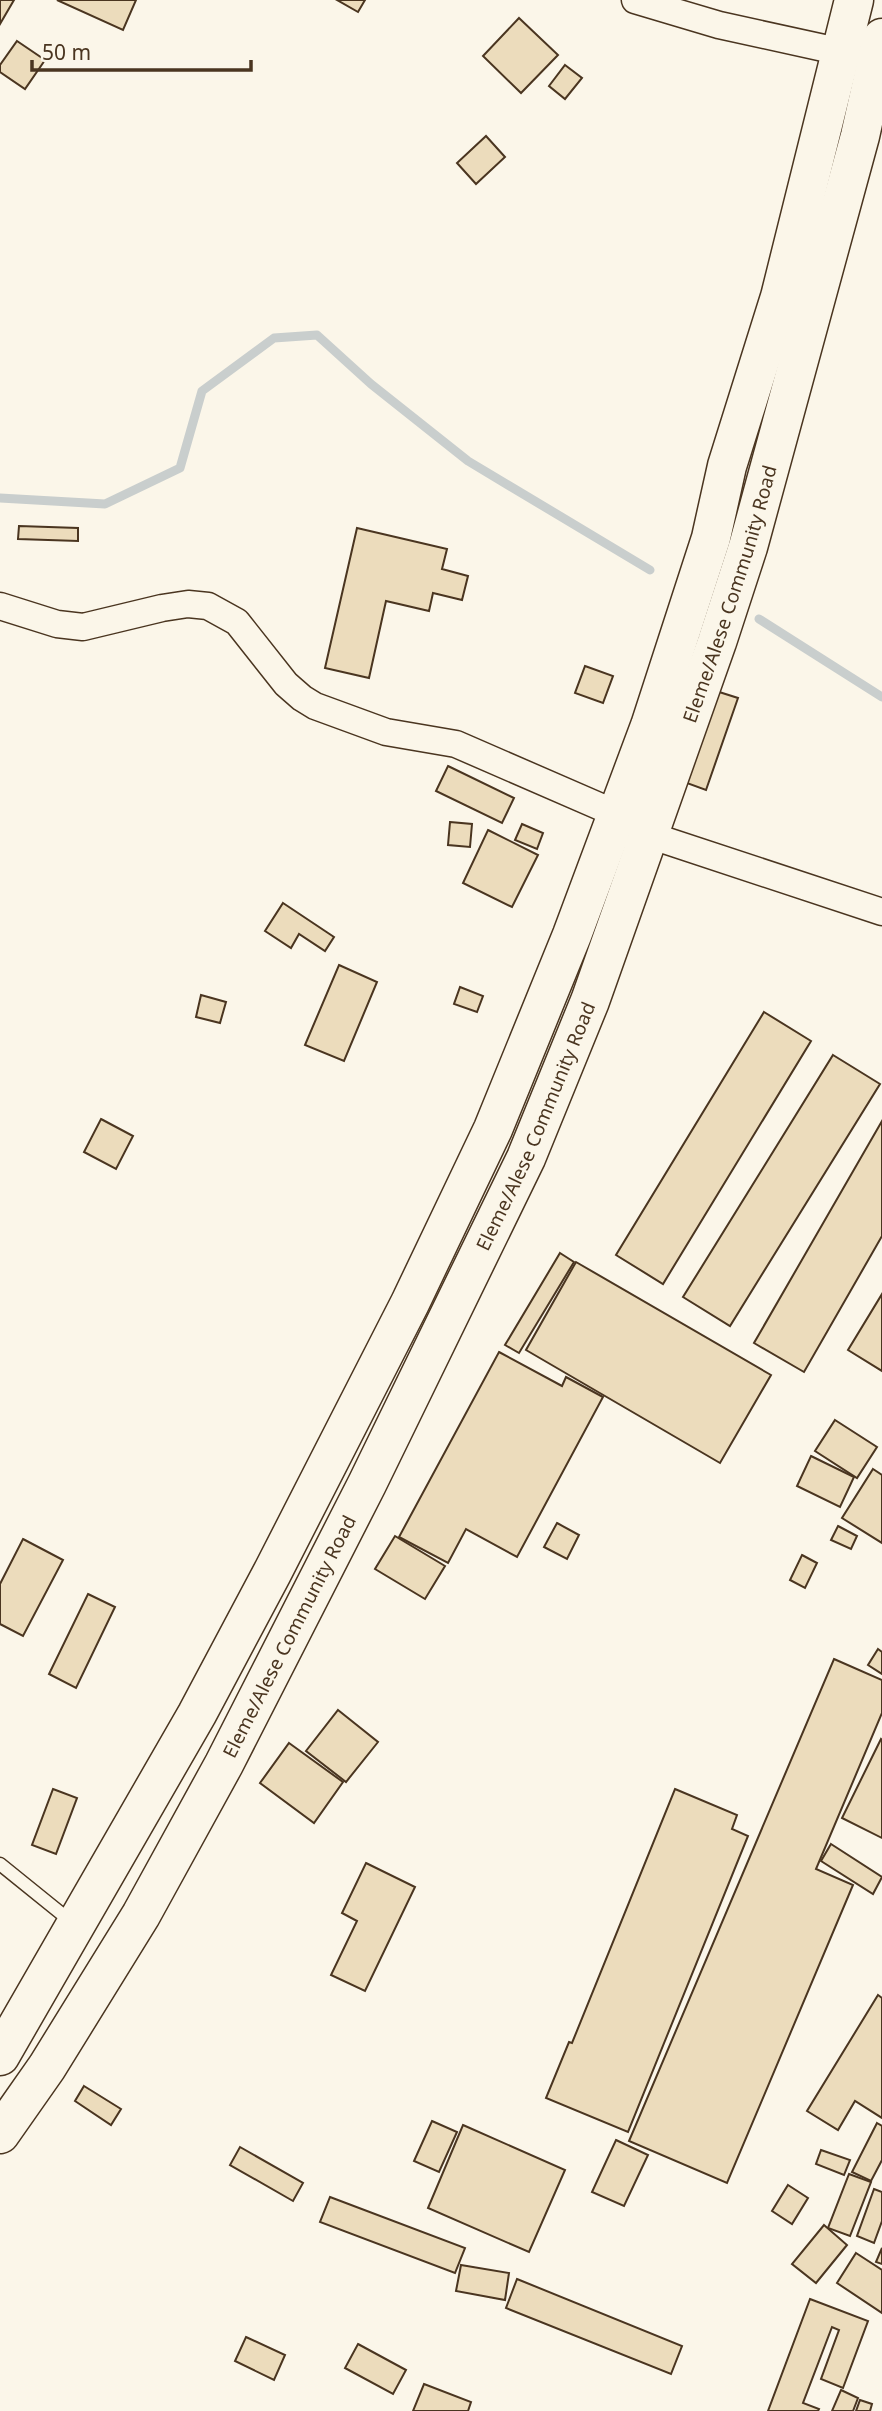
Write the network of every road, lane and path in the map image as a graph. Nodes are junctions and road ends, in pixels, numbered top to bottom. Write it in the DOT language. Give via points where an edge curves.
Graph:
graph roads {
  1 [pos="635,0"];
  2 [pos="854,0"];
  3 [pos="882,38"];
  4 [pos="842,52"];
  5 [pos="0,606"];
  6 [pos="617,814"];
  7 [pos="649,835"];
  8 [pos="882,912"];
  9 [pos="0,1864"];
  10 [pos="76,1925"];
  11 [pos="0,2056"];
  12 [pos="0,2134"];
  1 -- 4 [label="street" via="719,25"];
  2 -- 4 [label="main road, Eleme/Alese Community Road"];
  3 -- 7 [label="main road, Eleme/Alese Community Road" via="860,136 748,547"];
  4 -- 6 [label="main road, Eleme/Alese Community Road" via="780,297 727,466 711,538"];
  5 -- 6 [label="street" via="57,624 83,626 188,604 208,607 237,622 286,684 315,706 386,732 456,744"];
  6 -- 10 [label="main road, Eleme/Alese Community Road" via="493,1129 410,1303 228,1655"];
  7 -- 8 [label="street"];
  7 -- 12 [label="main road, Eleme/Alese Community Road" via="590,1001 526,1158 368,1484 141,1915"];
  9 -- 10 [label="lane"];
  10 -- 11 [label="main road, Eleme/Alese Community Road"];
}
